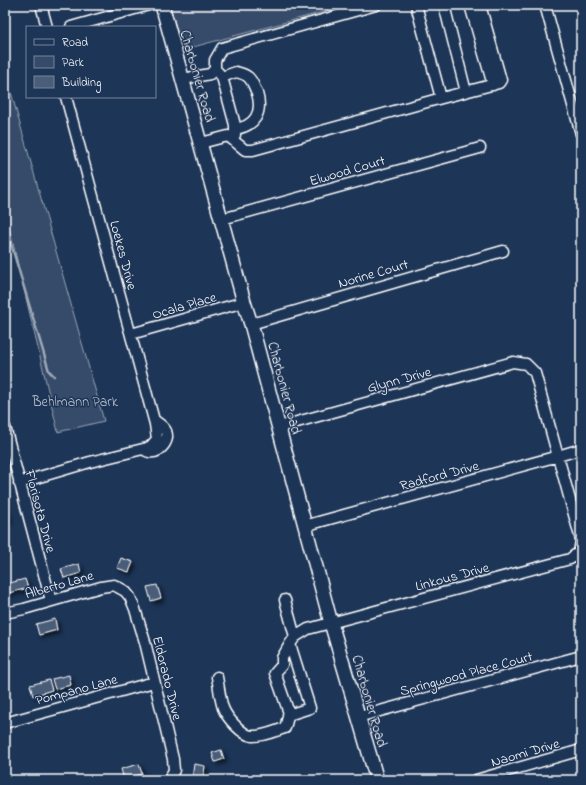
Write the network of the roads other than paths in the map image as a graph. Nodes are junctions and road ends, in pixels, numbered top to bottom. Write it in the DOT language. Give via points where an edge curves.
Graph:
graph roads {
  1 [pos="41,5"];
  2 [pos="149,5"];
  3 [pos="162,5"];
  4 [pos="376,5"];
  5 [pos="416,5"];
  6 [pos="444,5"];
  7 [pos="470,5"];
  8 [pos="480,5"];
  9 [pos="545,5"];
  10 [pos="47,26"];
  11 [pos="75,26"];
  12 [pos="483,34"];
  13 [pos="215,69"];
  14 [pos="222,77"];
  15 [pos="183,79"];
  16 [pos="466,92"];
  17 [pos="66,98"];
  18 [pos="441,98"];
  19 [pos="235,128"];
  20 [pos="581,134"];
  21 [pos="235,141"];
  22 [pos="200,143"];
  23 [pos="480,148"];
  24 [pos="222,219"];
  25 [pos="503,251"];
  26 [pos="244,302"];
  27 [pos="251,324"];
  28 [pos="131,334"];
  29 [pos="5,427"];
  30 [pos="279,427"];
  31 [pos="581,449"];
  32 [pos="558,456"];
  33 [pos="19,483"];
  34 [pos="304,526"];
  35 [pos="581,541"];
  36 [pos="120,588"];
  37 [pos="285,600"];
  38 [pos="51,601"];
  39 [pos="5,613"];
  40 [pos="331,624"];
  41 [pos="293,640"];
  42 [pos="581,656"];
  43 [pos="217,678"];
  44 [pos="154,682"];
  45 [pos="288,715"];
  46 [pos="358,717"];
  47 [pos="5,723"];
  48 [pos="581,750"];
  49 [pos="169,780"];
  50 [pos="377,780"];
  51 [pos="476,780"];
  1 -- 10 [label="street"];
  2 -- 11 [label="street"];
  3 -- 15 [label="main road, Charbonier Road"];
  4 -- 13 [label="street" via="222,48 215,60"];
  5 -- 18 [label="street"];
  6 -- 16 [label="street"];
  7 -- 12 [label="street"];
  8 -- 12 [label="street"];
  9 -- 20 [label="street"];
  12 -- 16 [label="street" via="501,80 499,83"];
  13 -- 14 [label="street"];
  13 -- 15 [label="street" via="210,74"];
  14 -- 19 [label="street"];
  14 -- 19 [label="street" via="236,72 246,75 253,83 259,100 256,118 245,127"];
  15 -- 22 [label="main road, Charbonier Road"];
  16 -- 18 [label="street"];
  17 -- 28 [label="street, Loekes Drive"];
  18 -- 21 [label="street" via="253,150 245,150"];
  19 -- 21 [label="street"];
  21 -- 22 [label="street" via="228,136"];
  22 -- 24 [label="main road, Charbonier Road"];
  23 -- 24 [label="street, Elwood Court"];
  24 -- 26 [label="main road, Charbonier Road"];
  25 -- 27 [label="street, Norine Court"];
  26 -- 27 [label="main road, Charbonier Road"];
  26 -- 28 [label="street, Ocala Place"];
  27 -- 30 [label="main road, Charbonier Road"];
  28 -- 33 [label="street, Loekes Drive" via="157,439 151,446 142,449"];
  29 -- 33 [label="street, Florisota Drive"];
  30 -- 32 [label="street, Glynn Drive" via="513,362 526,364 535,373"];
  30 -- 34 [label="main road, Charbonier Road"];
  31 -- 32 [label="street, Radford Drive"];
  32 -- 34 [label="street, Radford Drive"];
  32 -- 35 [label="street"];
  33 -- 38 [label="street, Florisota Drive"];
  34 -- 40 [label="main road, Charbonier Road"];
  35 -- 40 [label="street, Linkous Drive" via="579,552 570,559"];
  36 -- 38 [label="street, Alberto Lane" via="114,585 101,587"];
  36 -- 44 [label="street, Eldorado Drive" via="130,597 145,642"];
  37 -- 41 [label="street"];
  38 -- 39 [label="street, Alberto Lane"];
  40 -- 41 [label="street, Linkous Drive" via="308,629"];
  40 -- 46 [label="main road, Charbonier Road"];
  41 -- 45 [label="street" via="277,666"];
  41 -- 45 [label="street" via="310,708"];
  42 -- 46 [label="street, Springwood Place Court"];
  43 -- 45 [label="street" via="224,708 243,733 259,736 285,728"];
  44 -- 47 [label="street, Pompano Lane"];
  44 -- 49 [label="street, Eldorado Drive" via="173,759 174,770"];
  46 -- 50 [label="main road, Charbonier Road"];
  48 -- 51 [label="street, Naomi Drive"];
}
